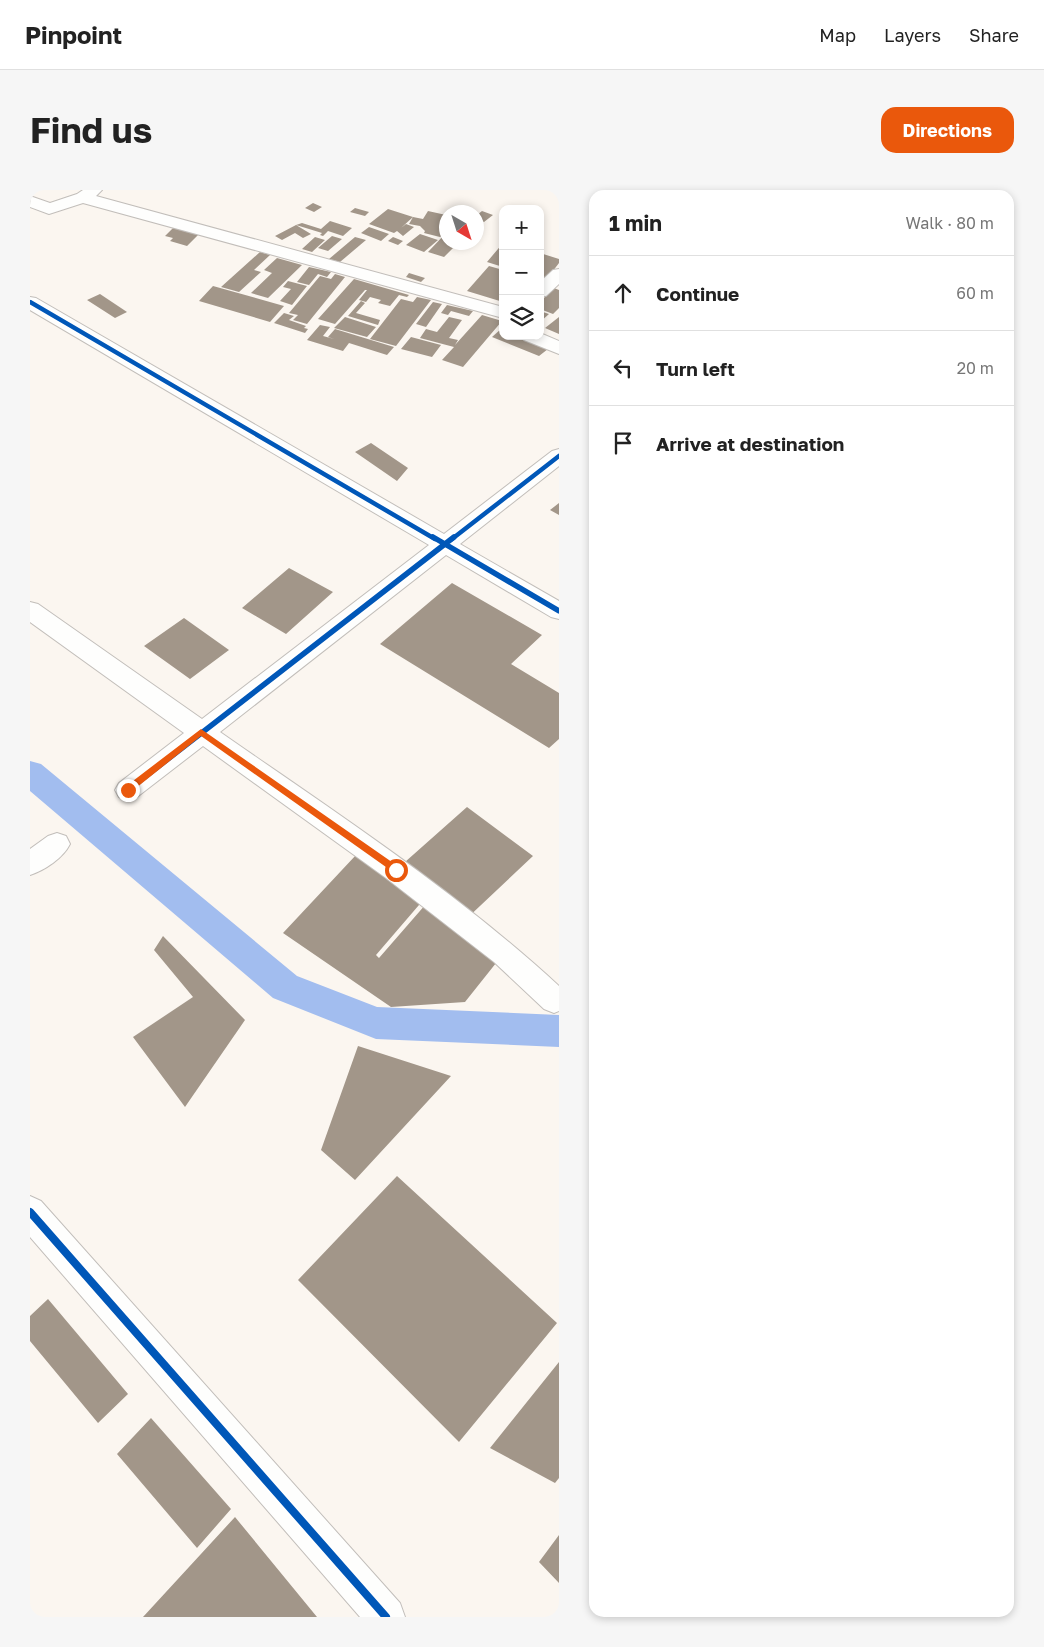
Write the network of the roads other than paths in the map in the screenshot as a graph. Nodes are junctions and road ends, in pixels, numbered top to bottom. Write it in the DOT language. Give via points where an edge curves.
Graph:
graph roads {
  1 [pos="89,194"];
  2 [pos="30,201"];
  3 [pos="559,274"];
  4 [pos="544,288"];
  5 [pos="30,302"];
  6 [pos="499,312"];
  7 [pos="540,340"];
  8 [pos="559,348"];
  9 [pos="559,456"];
  10 [pos="445,544"];
  11 [pos="30,610"];
  12 [pos="559,611"];
  13 [pos="201,732"];
  14 [pos="128,790"];
  15 [pos="57,844"];
  16 [pos="30,864"];
  17 [pos="554,1000"];
  18 [pos="30,1212"];
  19 [pos="386,1617"];
  1 -- 2 [label="street" via="49,209"];
  1 -- 6 [label="street"];
  3 -- 4 [label="street"];
  5 -- 10 [label="street"];
  7 -- 8 [label="street"];
  9 -- 10 [label="street"];
  10 -- 12 [label="street"];
  10 -- 13 [label="street"];
  11 -- 13 [label="street"];
  13 -- 14 [label="street"];
  13 -- 17 [label="street" via="404,876 504,953"];
  15 -- 16 [label="street"];
  18 -- 19 [label="street"];
}
